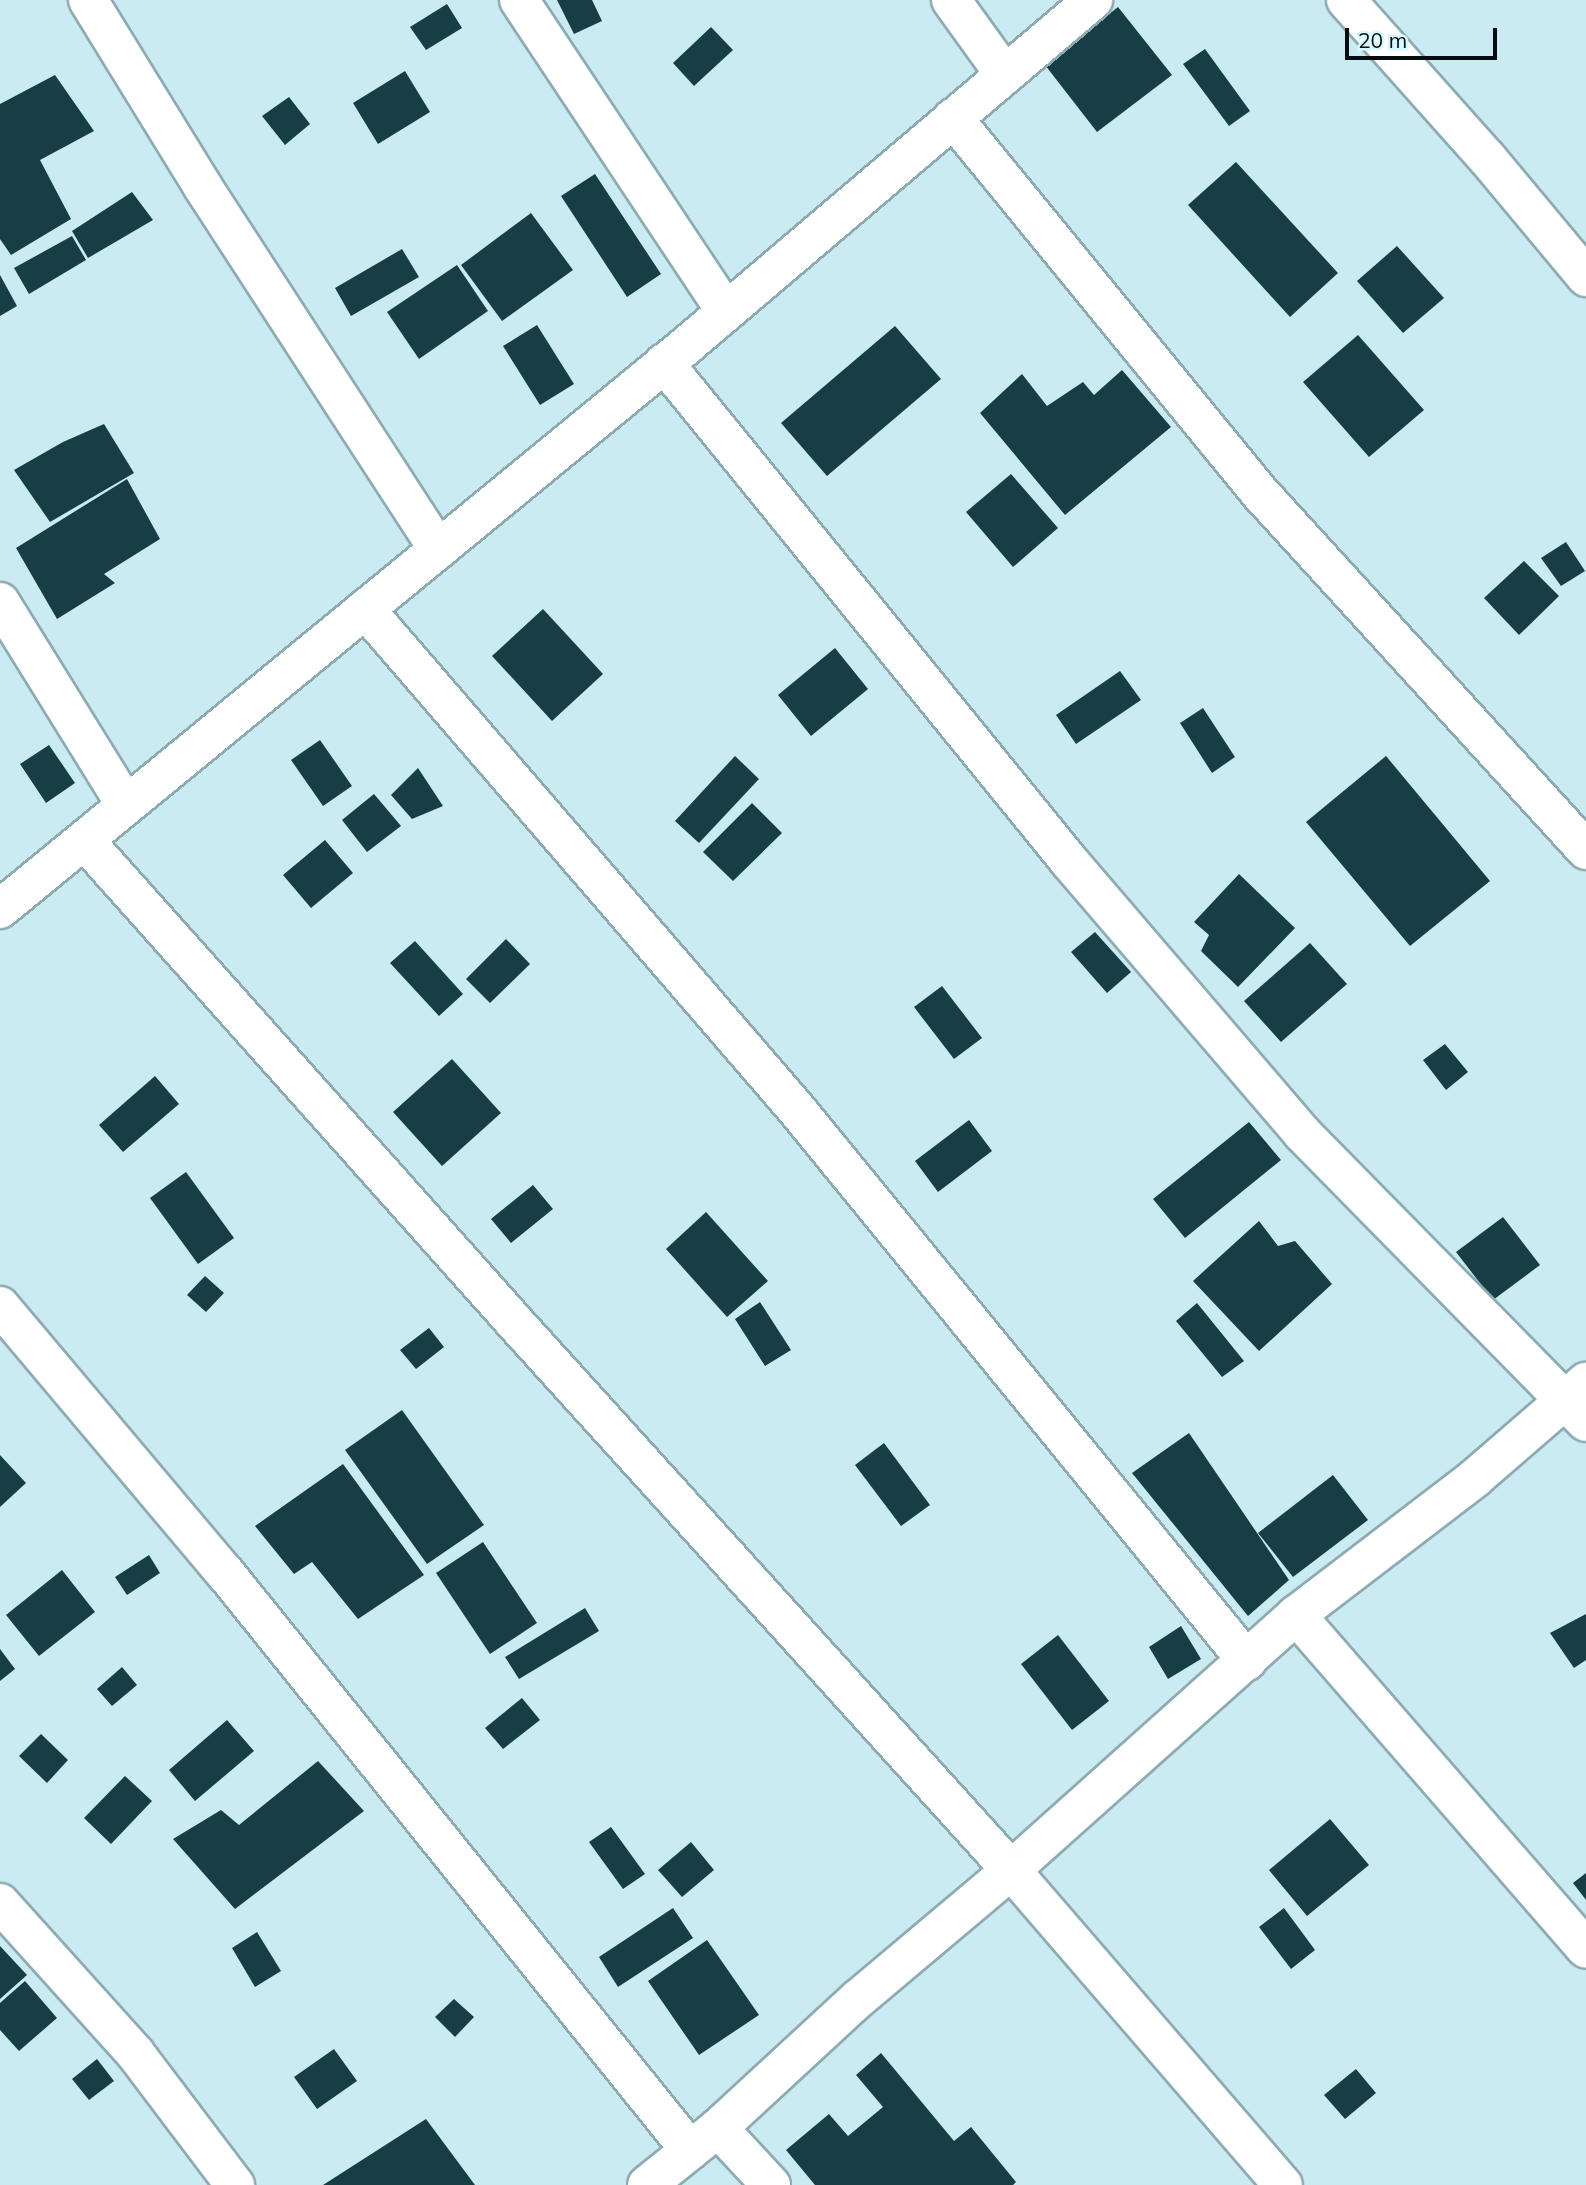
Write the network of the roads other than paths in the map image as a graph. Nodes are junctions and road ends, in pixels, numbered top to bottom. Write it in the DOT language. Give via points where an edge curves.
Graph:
graph roads {
  1 [pos="88,0"];
  2 [pos="519,0"];
  3 [pos="951,0"];
  4 [pos="1093,0"];
  5 [pos="1346,0"];
  6 [pos="1005,75"];
  7 [pos="953,118"];
  8 [pos="1586,277"];
  9 [pos="726,312"];
  10 [pos="664,363"];
  11 [pos="438,549"];
  12 [pos="0,602"];
  13 [pos="366,609"];
  14 [pos="126,806"];
  15 [pos="84,841"];
  16 [pos="1586,850"];
  17 [pos="0,909"];
  18 [pos="0,1306"];
  19 [pos="1579,1401"];
  20 [pos="1296,1615"];
  21 [pos="1247,1661"];
  22 [pos="1011,1870"];
  23 [pos="0,1903"];
  24 [pos="1586,1949"];
  25 [pos="704,2139"];
  26 [pos="235,2185"];
  27 [pos="647,2185"];
  28 [pos="771,2185"];
  29 [pos="1283,2185"];
  1 -- 11 [label="street" via="203,187"];
  2 -- 9 [label="street"];
  3 -- 6 [label="street"];
  4 -- 6 [label="street"];
  5 -- 8 [label="street" via="1488,158"];
  6 -- 7 [label="street"];
  7 -- 9 [label="street"];
  7 -- 16 [label="street" via="1261,494"];
  9 -- 10 [label="street"];
  10 -- 11 [label="street"];
  10 -- 19 [label="street" via="1069,861 1302,1133"];
  11 -- 13 [label="street"];
  12 -- 14 [label="street"];
  13 -- 14 [label="street"];
  13 -- 21 [label="street" via="798,1111"];
  14 -- 15 [label="street"];
  15 -- 17 [label="street"];
  15 -- 22 [label="street"];
  18 -- 25 [label="street"];
  19 -- 20 [label="street"];
  20 -- 21 [label="street"];
  20 -- 24 [label="street"];
  21 -- 22 [label="street"];
  22 -- 25 [label="street" via="858,1999"];
  22 -- 29 [label="street"];
  23 -- 26 [label="street" via="135,2053"];
  25 -- 27 [label="street"];
  25 -- 28 [label="street"];
}
